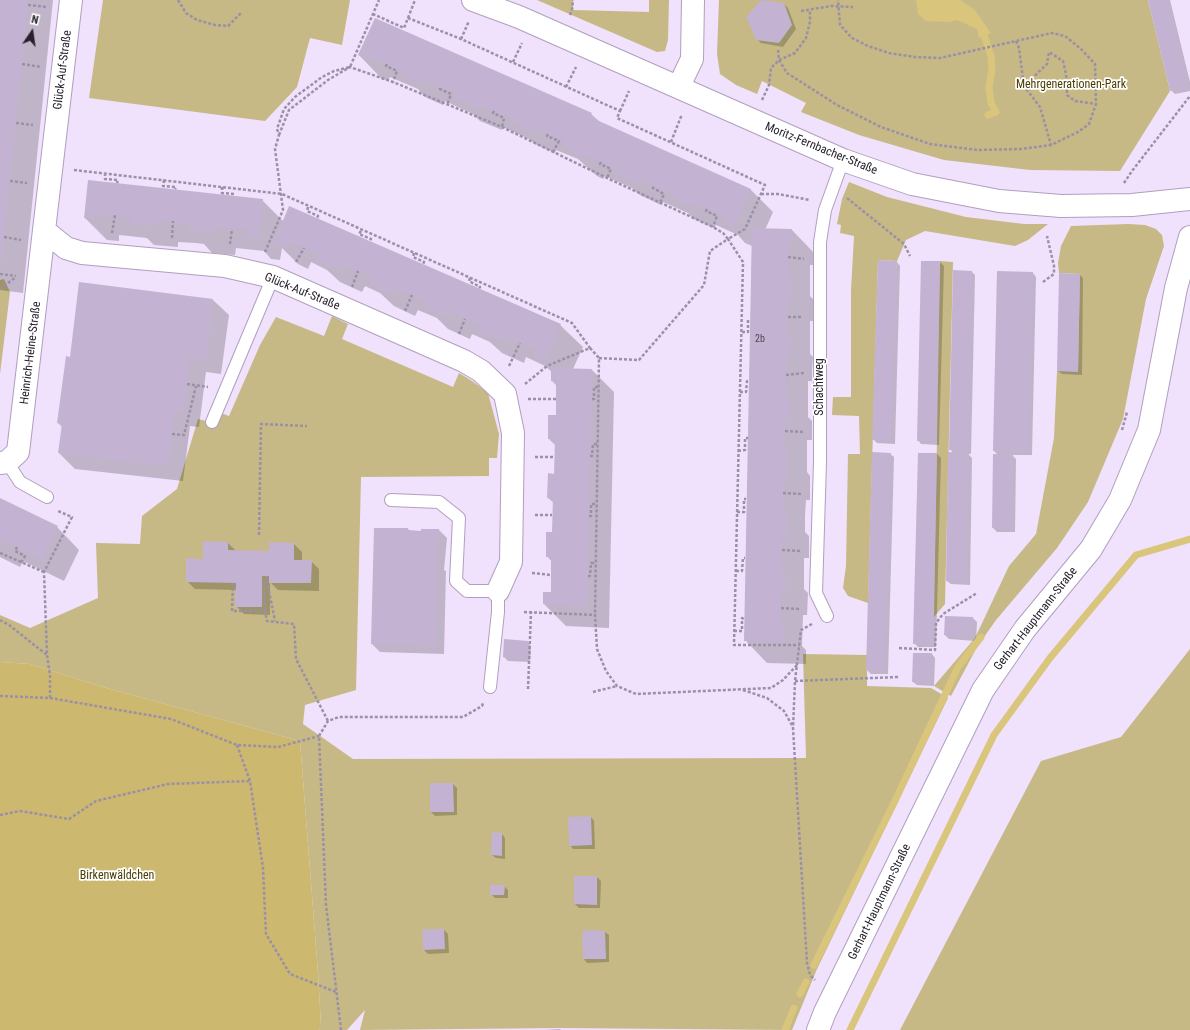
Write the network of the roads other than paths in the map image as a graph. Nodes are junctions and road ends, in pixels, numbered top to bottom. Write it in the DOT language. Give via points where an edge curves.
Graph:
graph roads {
  1 [pos="693,0"];
  2 [pos="62,3"];
  3 [pos="472,8"];
  4 [pos="679,86"];
  5 [pos="843,160"];
  6 [pos="1190,199"];
  7 [pos="37,236"];
  8 [pos="1190,237"];
  9 [pos="273,277"];
  10 [pos="212,422"];
  11 [pos="4,463"];
  12 [pos="391,500"];
  13 [pos="49,502"];
  14 [pos="498,591"];
  15 [pos="827,616"];
  16 [pos="490,687"];
  17 [pos="818,1030"];
  1 -- 4 [label="street" via="692,60"];
  2 -- 7 [label="street, Glück-Auf-Straße"];
  3 -- 4 [label="street, Moritz-Fernbacher-Straße" via="519,17"];
  4 -- 5 [label="street, Moritz-Fernbacher-Straße" via="716,105"];
  5 -- 6 [label="street, Moritz-Fernbacher-Straße" via="912,184 999,201 1081,207"];
  5 -- 15 [label="lane, Schachtweg" via="825,210 820,242 820,462 816,593"];
  7 -- 9 [label="street, Glück-Auf-Straße" via="82,253 225,266"];
  7 -- 11 [label="street, Heinrich-Heine-Straße" via="18,452"];
  8 -- 17 [label="street, Gerhart-Hauptmann-Straße" via="1176,288 1149,430 1120,500 1091,549 1025,629 983,690"];
  9 -- 10 [label="lane"];
  9 -- 14 [label="street, Glück-Auf-Straße" via="464,361 481,371 505,394 513,433 511,562"];
  11 -- 13 [label="lane" via="20,482"];
  12 -- 14 [label="lane" via="439,502 459,518 456,581 466,591"];
  14 -- 16 [label="lane"];
}
